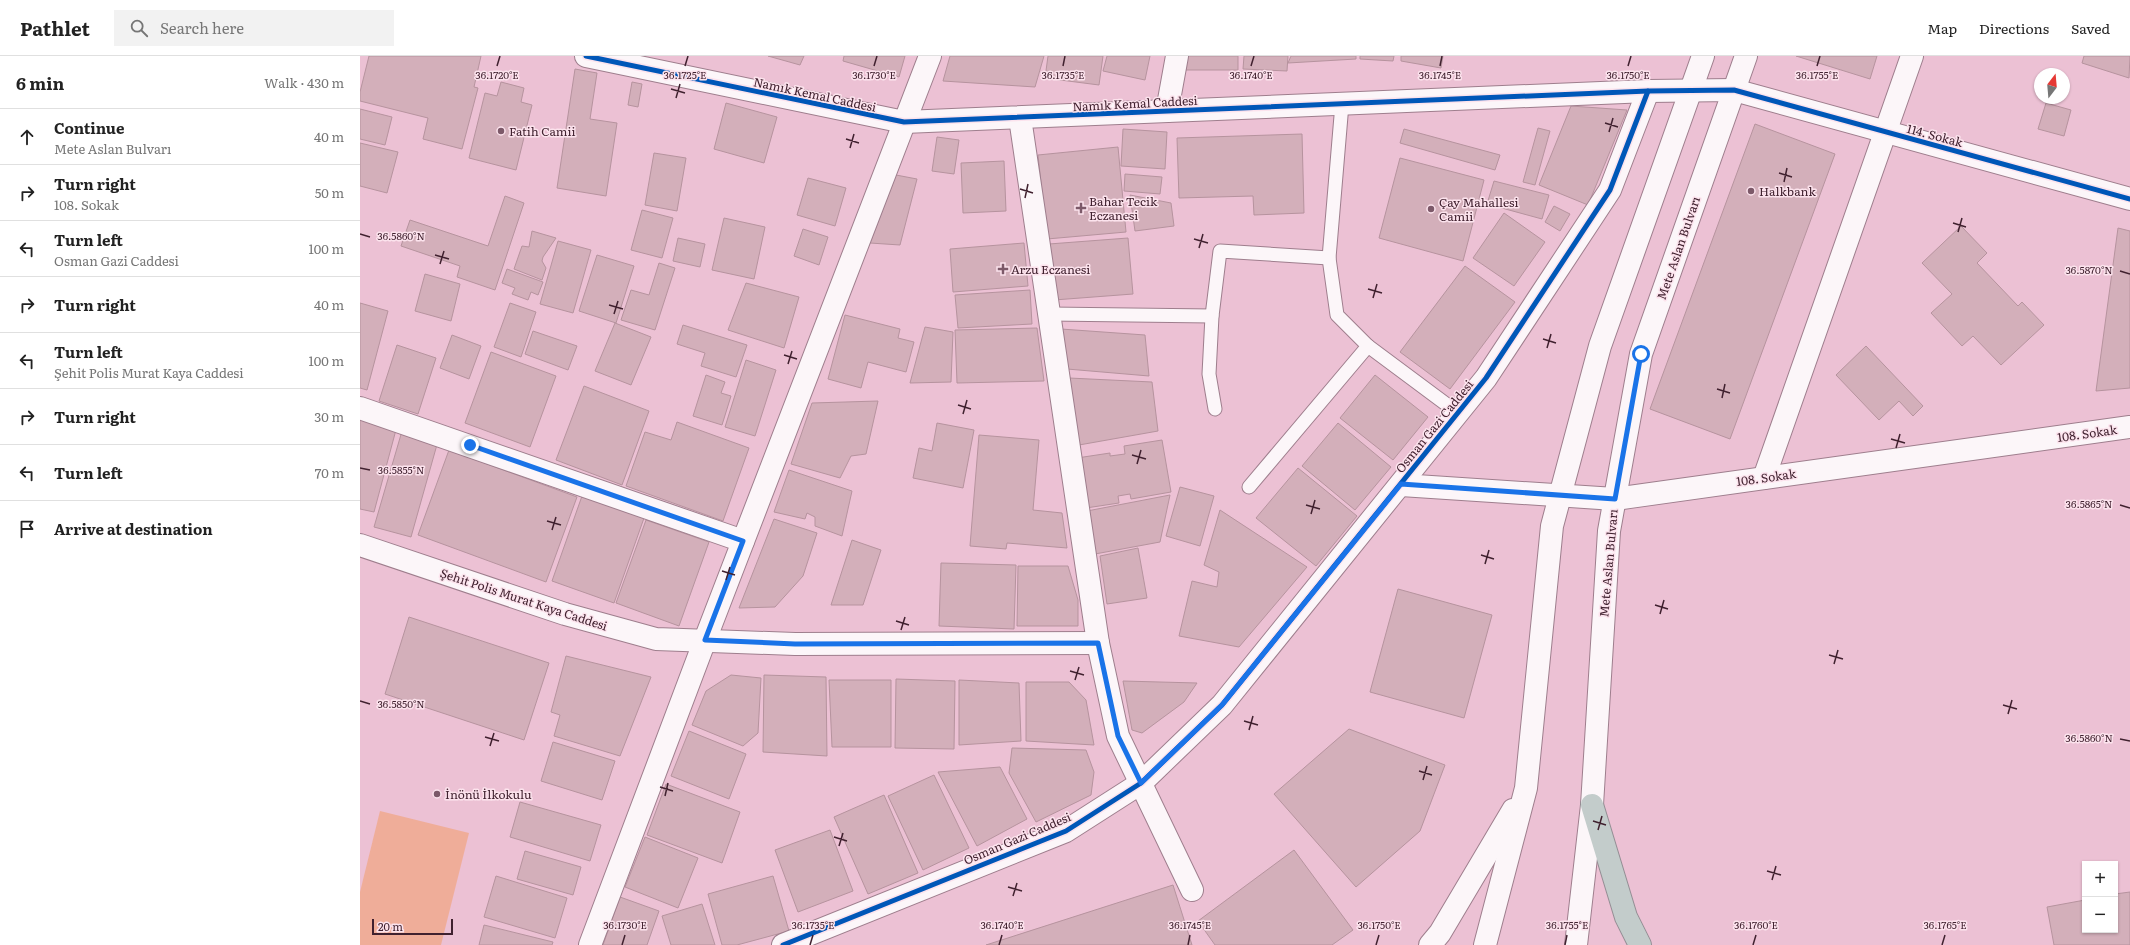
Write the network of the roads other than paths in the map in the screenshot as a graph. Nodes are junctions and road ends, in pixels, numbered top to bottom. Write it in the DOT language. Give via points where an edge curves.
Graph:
graph roads {
  1 [pos="586,56"];
  2 [pos="930,56"];
  3 [pos="1177,56"];
  4 [pos="1703,56"];
  5 [pos="1746,56"];
  6 [pos="1912,56"];
  7 [pos="1691,89"];
  8 [pos="1734,90"];
  9 [pos="1648,91"];
  10 [pos="1342,104"];
  11 [pos="1168,111"];
  12 [pos="1020,118"];
  13 [pos="904,122"];
  14 [pos="1884,131"];
  15 [pos="2130,199"];
  16 [pos="1329,258"];
  17 [pos="1049,314"];
  18 [pos="1212,316"];
  19 [pos="1368,346"];
  20 [pos="360,408"];
  21 [pos="1215,409"];
  22 [pos="1458,413"];
  23 [pos="2130,427"];
  24 [pos="1764,478"];
  25 [pos="1401,484"];
  26 [pos="1249,487"];
  27 [pos="1559,496"];
  28 [pos="1615,499"];
  29 [pos="743,541"];
  30 [pos="360,545"];
  31 [pos="705,640"];
  32 [pos="1098,643"];
  33 [pos="1141,783"];
  34 [pos="1526,788"];
  35 [pos="1592,804"];
  36 [pos="1192,890"];
  37 [pos="590,945"];
  38 [pos="783,945"];
  39 [pos="1430,945"];
  40 [pos="1486,945"];
  41 [pos="1576,945"];
  42 [pos="1640,945"];
  1 -- 13 [label="street, Namık Kemal Caddesi"];
  2 -- 13 [label="street"];
  3 -- 11 [label="street"];
  4 -- 7 [label="street"];
  5 -- 8 [label="street, Mete Aslan Bulvarı"];
  6 -- 14 [label="street"];
  7 -- 8 [label="street, Namık Kemal Caddesi"];
  7 -- 9 [label="street, Namık Kemal Caddesi"];
  7 -- 27 [label="street" via="1600,346"];
  8 -- 14 [label="street, 114. Sokak"];
  8 -- 28 [label="street, Mete Aslan Bulvarı" via="1641,354"];
  9 -- 10 [label="street, Namık Kemal Caddesi"];
  9 -- 22 [label="street, Osman Gazi Caddesi" via="1610,190 1486,378"];
  10 -- 11 [label="street, Namık Kemal Caddesi"];
  10 -- 16 [label="lane"];
  11 -- 12 [label="street, Namık Kemal Caddesi"];
  12 -- 13 [label="street, Namık Kemal Caddesi"];
  12 -- 17 [label="street"];
  13 -- 29 [label="street"];
  14 -- 15 [label="street, 114. Sokak"];
  14 -- 24 [label="street"];
  16 -- 18 [label="lane" via="1220,251"];
  16 -- 19 [label="lane" via="1337,315"];
  17 -- 18 [label="lane"];
  17 -- 32 [label="street"];
  18 -- 21 [label="lane" via="1209,374"];
  19 -- 22 [label="lane"];
  19 -- 26 [label="lane"];
  20 -- 29 [label="street"];
  22 -- 25 [label="street, Osman Gazi Caddesi"];
  23 -- 24 [label="street, 108. Sokak"];
  24 -- 28 [label="street, 108. Sokak"];
  25 -- 27 [label="street, 108. Sokak"];
  25 -- 33 [label="street, Osman Gazi Caddesi" via="1222,705"];
  27 -- 28 [label="street, 108. Sokak"];
  27 -- 34 [label="street" via="1552,526"];
  28 -- 35 [label="street, Mete Aslan Bulvarı" via="1609,531"];
  29 -- 31 [label="street"];
  30 -- 31 [label="street, Şehit Polis Murat Kaya Caddesi" via="565,614 656,638"];
  31 -- 32 [label="street, Şehit Polis Murat Kaya Caddesi" via="795,644"];
  31 -- 37 [label="street"];
  32 -- 33 [label="street" via="1118,736"];
  33 -- 36 [label="street"];
  33 -- 38 [label="street, Osman Gazi Caddesi" via="1066,830"];
  34 -- 39 [label="street"];
  34 -- 40 [label="street"];
  35 -- 41 [label="street, Mete Aslan Bulvarı"];
  35 -- 42 [label="highway" via="1626,917"];
}
